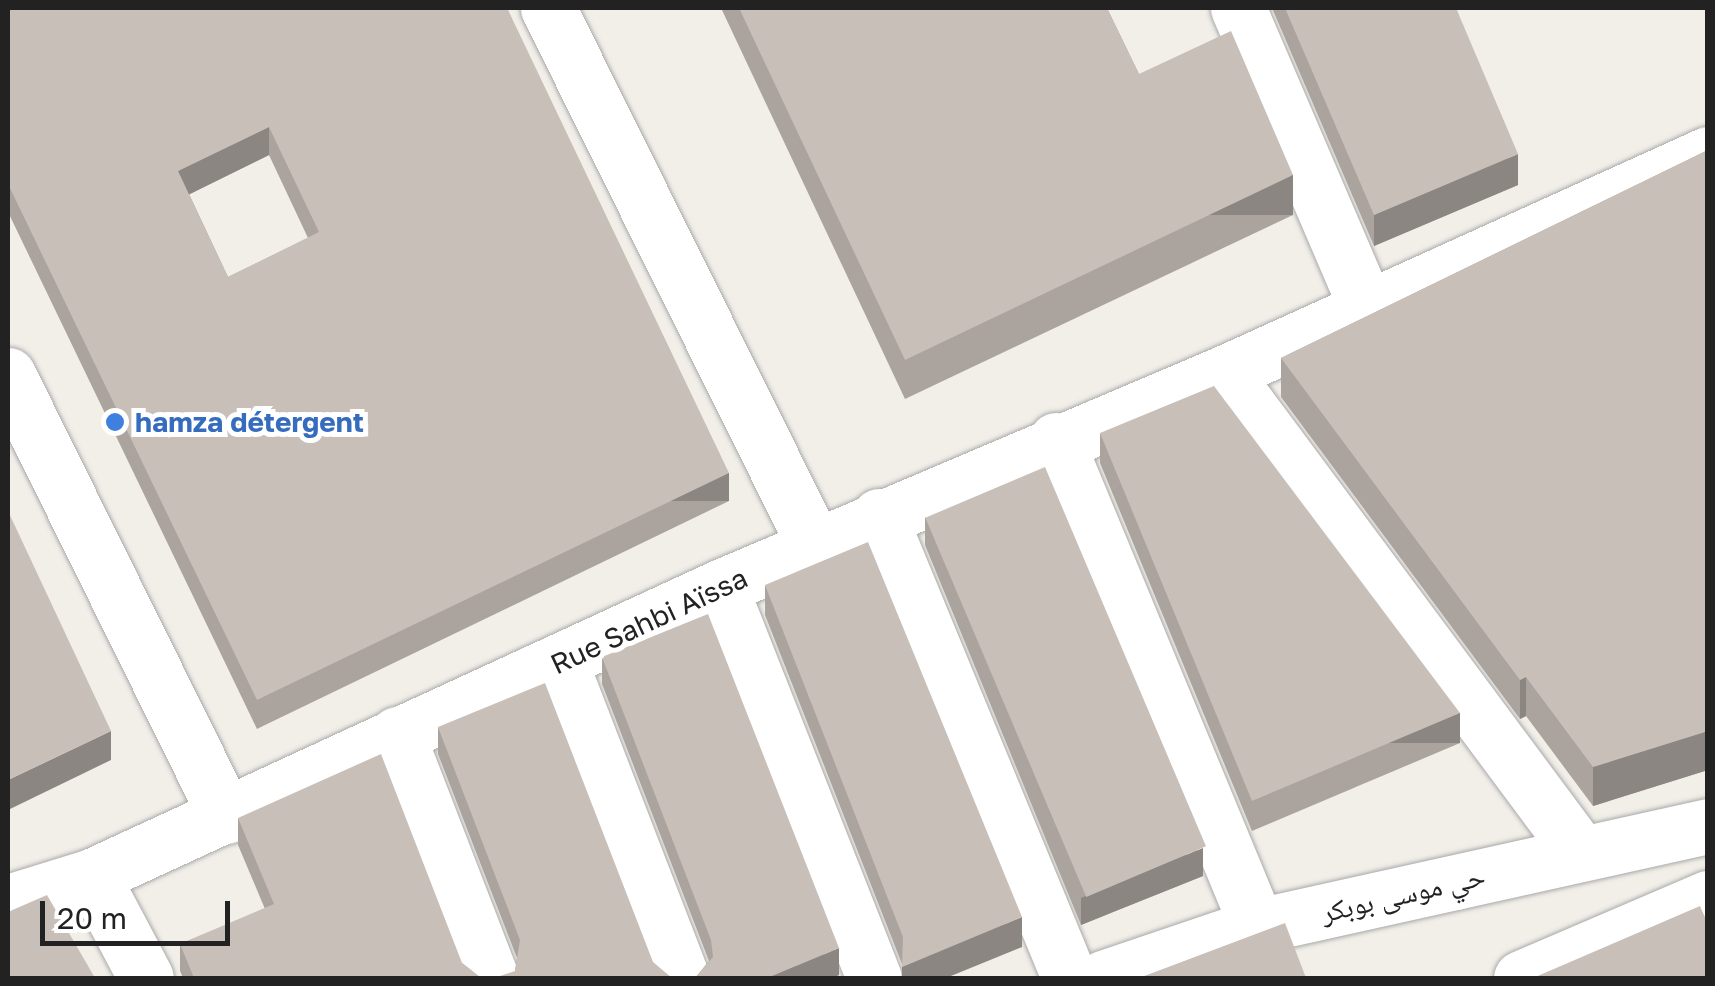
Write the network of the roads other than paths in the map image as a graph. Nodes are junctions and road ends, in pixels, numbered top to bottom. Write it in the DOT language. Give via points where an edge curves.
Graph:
graph roads {
  1 [pos="548,8"];
  2 [pos="1238,8"];
  3 [pos="1708,154"];
  4 [pos="1367,309"];
  5 [pos="1224,373"];
  6 [pos="8,375"];
  7 [pos="1056,440"];
  8 [pos="878,516"];
  9 [pos="815,546"];
  10 [pos="720,587"];
  11 [pos="560,662"];
  12 [pos="397,734"];
  13 [pos="226,816"];
  14 [pos="1708,826"];
  15 [pos="1580,852"];
  16 [pos="92,876"];
  17 [pos="1708,898"];
  18 [pos="8,902"];
  19 [pos="1257,926"];
  20 [pos="146,978"];
  21 [pos="491,978"];
  22 [pos="682,978"];
  23 [pos="874,978"];
  24 [pos="1070,978"];
  25 [pos="1103,978"];
  26 [pos="1521,978"];
  1 -- 9 [label="street"];
  2 -- 4 [label="street"];
  3 -- 4 [label="street, Rue Sahbi Aïssa"];
  4 -- 5 [label="street, Rue Sahbi Aïssa"];
  5 -- 7 [label="street, Rue Sahbi Aïssa"];
  5 -- 15 [label="street"];
  6 -- 13 [label="street"];
  7 -- 8 [label="street, Rue Sahbi Aïssa"];
  7 -- 19 [label="street"];
  8 -- 9 [label="street, Rue Sahbi Aïssa"];
  8 -- 24 [label="street"];
  9 -- 10 [label="street, Rue Sahbi Aïssa"];
  10 -- 11 [label="street, Rue Sahbi Aïssa"];
  10 -- 23 [label="street"];
  11 -- 12 [label="street, Rue Sahbi Aïssa"];
  11 -- 22 [label="street"];
  12 -- 13 [label="street, Rue Sahbi Aïssa"];
  12 -- 21 [label="street"];
  13 -- 16 [label="street, Rue Sahbi Aïssa"];
  14 -- 15 [label="street, حي موسى بوبكر"];
  15 -- 19 [label="street, حي موسى بوبكر"];
  16 -- 18 [label="street, Rue Sahbi Aïssa"];
  16 -- 20 [label="street"];
  17 -- 26 [label="street"];
  19 -- 25 [label="street, حي موسى بوبكر"];
}
